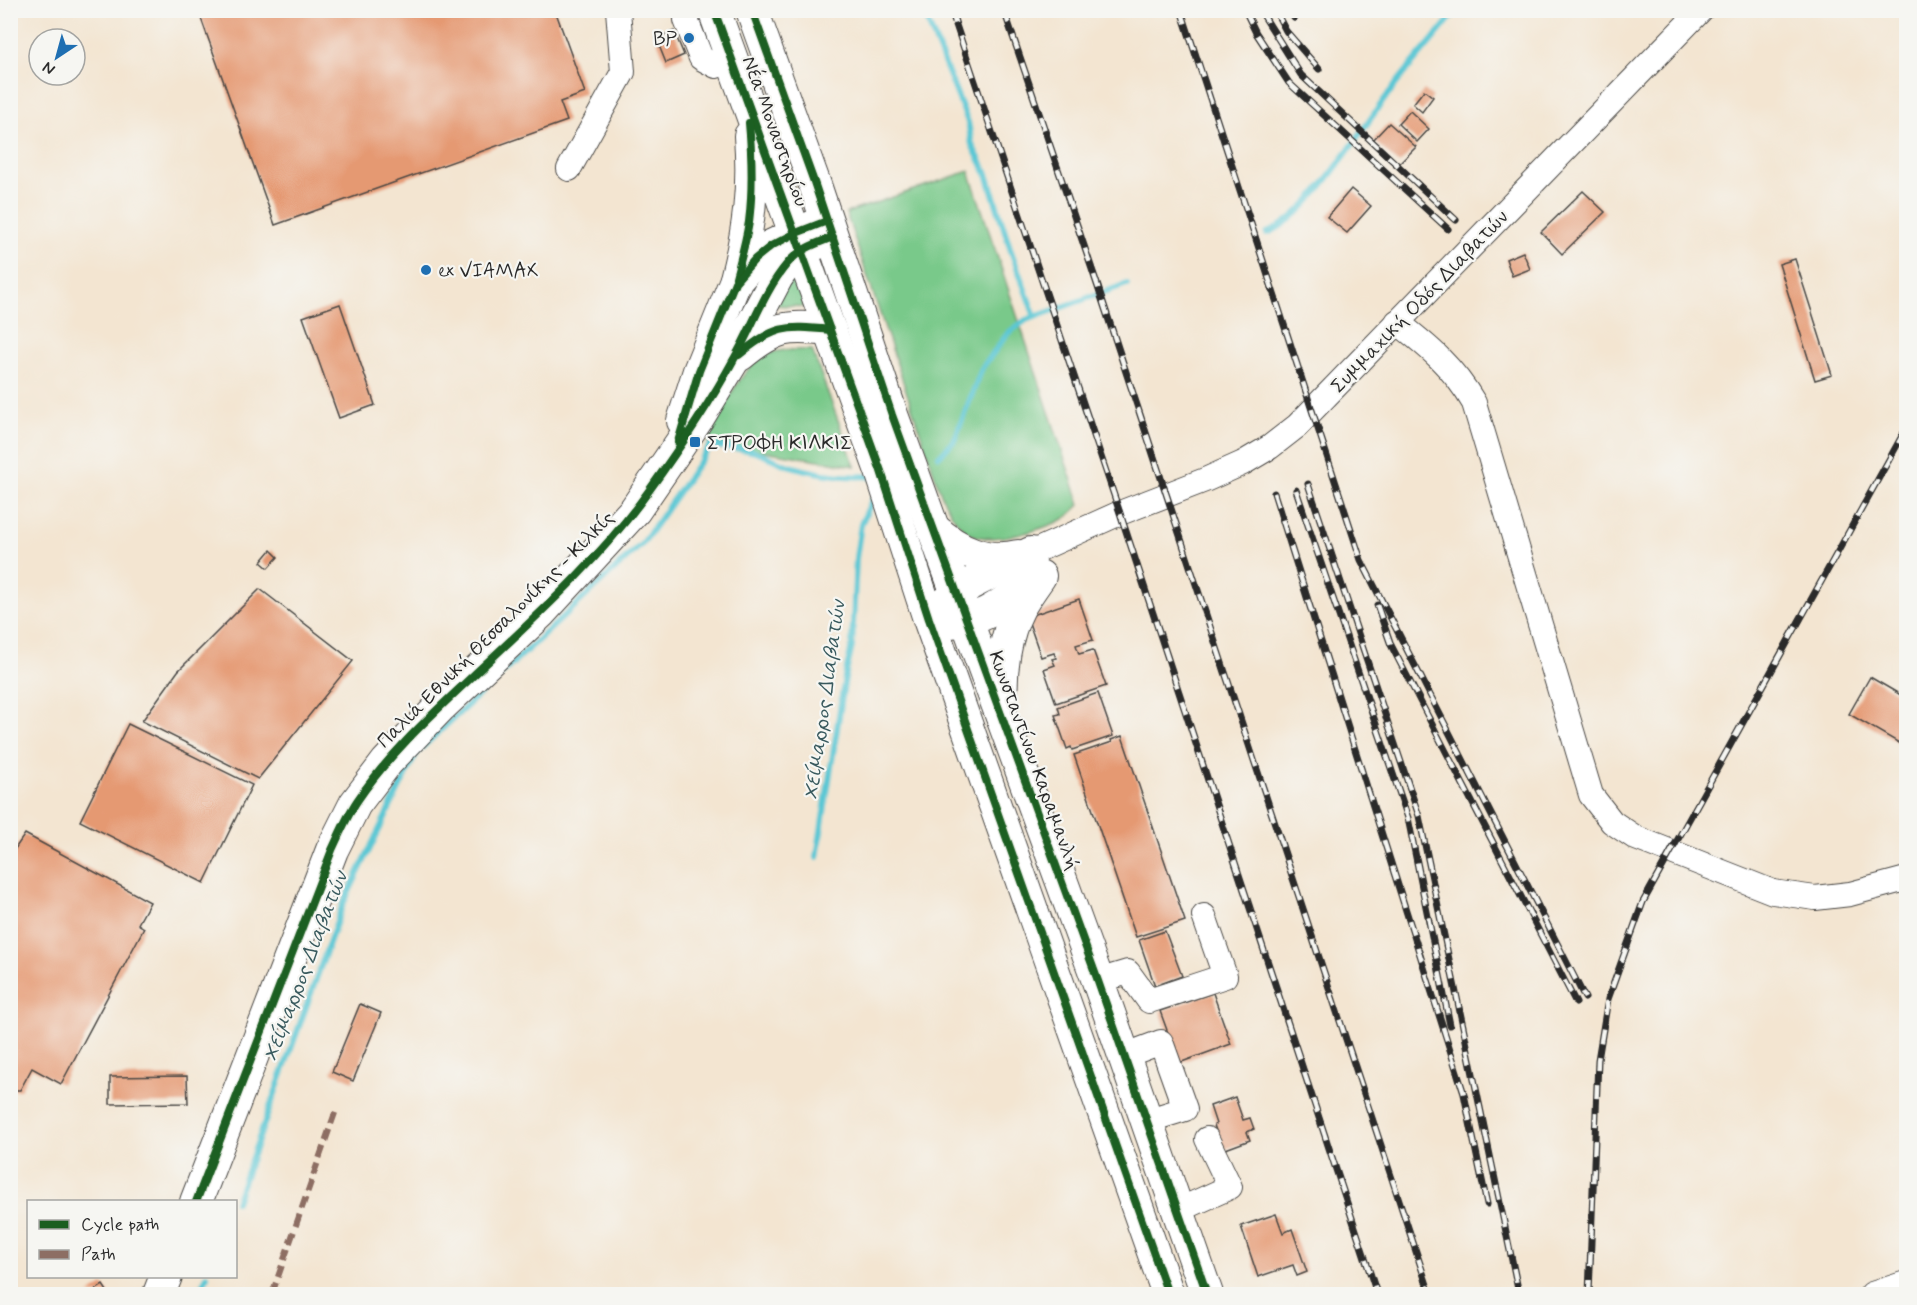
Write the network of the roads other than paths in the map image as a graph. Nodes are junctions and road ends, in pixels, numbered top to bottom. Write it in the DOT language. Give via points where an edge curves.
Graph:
graph roads {
  1 [pos="618,10"];
  2 [pos="690,10"];
  3 [pos="714,10"];
  4 [pos="752,10"];
  5 [pos="1701,10"];
  6 [pos="716,66"];
  7 [pos="747,102"];
  8 [pos="569,169"];
  9 [pos="830,229"];
  10 [pos="799,241"];
  11 [pos="735,282"];
  12 [pos="1397,322"];
  13 [pos="830,330"];
  14 [pos="734,359"];
  15 [pos="675,450"];
  16 [pos="934,529"];
  17 [pos="1035,565"];
  18 [pos="961,608"];
  19 [pos="929,620"];
  20 [pos="1003,720"];
  21 [pos="1906,879"];
  22 [pos="1204,916"];
  23 [pos="1098,981"];
  24 [pos="1207,1139"];
  25 [pos="197,1200"];
  26 [pos="1177,1211"];
  27 [pos="165,1278"];
  28 [pos="1906,1283"];
  29 [pos="159,1294"];
  30 [pos="1168,1294"];
  31 [pos="1207,1294"];
  32 [pos="1872,1294"];
  1 -- 8 [label="street" via="623,72"];
  2 -- 6 [label="street" via="686,21 701,58"];
  3 -- 7 [label="main road, Νέα Μοναστηρίου"];
  4 -- 9 [label="main road, Νέα Μοναστηρίου"];
  5 -- 12 [label="street, Συμμαχική Οδός Διαβατών"];
  7 -- 10 [label="main road, Νέα Μοναστηρίου"];
  7 -- 11 [label="main road" via="750,210"];
  9 -- 10 [label="main road, Παλιά Εθνική Θεσσαλονίκης - Κιλκίς"];
  9 -- 16 [label="main road, Κωνσταντίνου Καραμανλή"];
  10 -- 11 [label="main road, Παλιά Εθνική Θεσσαλονίκης - Κιλκίς" via="764,251"];
  10 -- 13 [label="main road, Νέα Μοναστηρίου"];
  10 -- 14 [label="main road, Παλιά Εθνική Θεσσαλονίκης - Κιλκίς"];
  11 -- 15 [label="main road, Παλιά Εθνική Θεσσαλονίκης - Κιλκίς" via="699,371"];
  12 -- 17 [label="street, Συμμαχική Οδός Διαβατών" via="1312,412 1270,447 1205,480 1091,527"];
  12 -- 21 [label="street" via="1438,355 1474,403 1591,795 1612,822 1636,838 1773,892 1815,898 1850,894"];
  13 -- 14 [label="main road" via="778,330"];
  13 -- 19 [label="main road"];
  14 -- 15 [label="main road, Παλιά Εθνική Θεσσαλονίκης - Κιλκίς"];
  15 -- 25 [label="main road, Παλιά Εθνική Θεσσαλονίκης - Κιλκίς" via="635,510 607,542 541,612 408,739 356,804 332,850"];
  16 -- 17 [label="main road" via="954,546 979,556 1014,557"];
  16 -- 18 [label="main road, Κωνσταντίνου Καραμανλή"];
  17 -- 18 [label="main road" via="989,574"];
  17 -- 20 [label="main road" via="1003,663"];
  18 -- 19 [label="main road"];
  18 -- 20 [label="main road, Κωνσταντίνου Καραμανλή"];
  19 -- 30 [label="main road"];
  20 -- 23 [label="main road, Κωνσταντίνου Καραμανλή"];
  22 -- 23 [label="street" via="1225,976 1149,1001 1128,972"];
  23 -- 26 [label="main road, Κωνσταντίνου Καραμανλή"];
  24 -- 26 [label="street" via="1230,1187"];
  26 -- 31 [label="main road, Κωνσταντίνου Καραμανλή"];
  27 -- 29 [label="main road"];
  28 -- 32 [label="street"];
}
